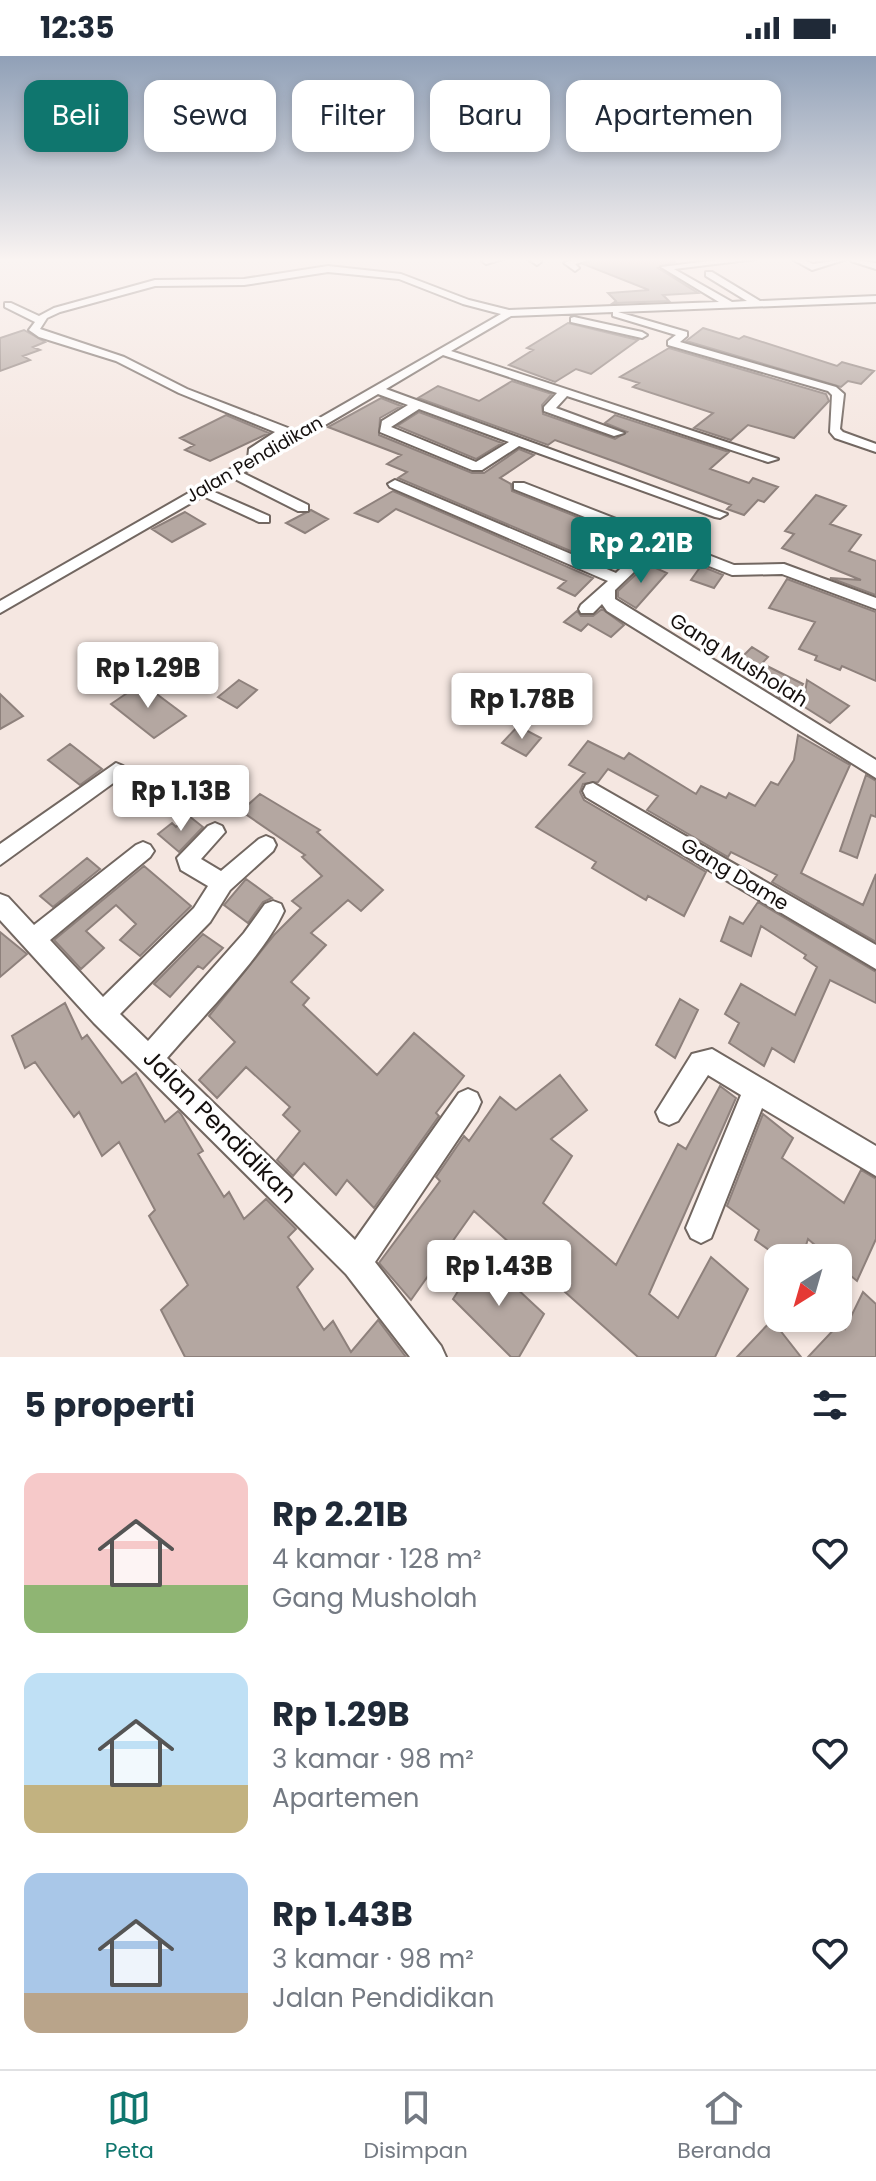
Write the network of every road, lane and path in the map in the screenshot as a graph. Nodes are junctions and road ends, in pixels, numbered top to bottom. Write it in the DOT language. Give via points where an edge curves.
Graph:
graph roads {
  1 [pos="39,320"];
  2 [pos="497,320"];
  3 [pos="574,320"];
  4 [pos="633,320"];
  5 [pos="672,343"];
  6 [pos="440,351"];
  7 [pos="375,389"];
  8 [pos="565,391"];
  9 [pos="418,404"];
  10 [pos="618,433"];
  11 [pos="518,441"];
  12 [pos="876,448"];
  13 [pos="254,458"];
  14 [pos="772,459"];
  15 [pos="231,472"];
  16 [pos="395,484"];
  17 [pos="519,486"];
  18 [pos="200,490"];
  19 [pos="303,508"];
  20 [pos="720,514"];
  21 [pos="264,519"];
  22 [pos="656,543"];
  23 [pos="614,586"];
  24 [pos="876,604"];
  25 [pos="0,608"];
  26 [pos="587,609"];
  27 [pos="876,770"];
  28 [pos="116,771"];
  29 [pos="593,791"];
  30 [pos="215,832"];
  31 [pos="266,845"];
  32 [pos="143,851"];
  33 [pos="0,856"];
  34 [pos="222,883"];
  35 [pos="0,904"];
  36 [pos="273,911"];
  37 [pos="34,939"];
  38 [pos="876,958"];
  39 [pos="103,1014"];
  40 [pos="151,1057"];
  41 [pos="757,1088"];
  42 [pos="468,1102"];
  43 [pos="669,1112"];
  44 [pos="876,1162"];
  45 [pos="701,1228"];
  46 [pos="357,1263"];
  47 [pos="430,1357"];
  1 -- 13 [label="street" via="34,330 43,335 120,359 284,431 253,452"];
  2 -- 6 [label="street, Jalan Pendidikan"];
  3 -- 5 [label="street"];
  4 -- 5 [label="street" via="683,334"];
  5 -- 12 [label="street" via="832,389 838,394 834,429"];
  6 -- 7 [label="street, Jalan Pendidikan"];
  6 -- 8 [label="street"];
  7 -- 9 [label="street"];
  7 -- 13 [label="street, Jalan Pendidikan"];
  8 -- 10 [label="street" via="548,409"];
  8 -- 14 [label="street"];
  9 -- 11 [label="street"];
  9 -- 11 [label="street" via="384,429 477,467"];
  11 -- 20 [label="street"];
  13 -- 15 [label="street, Jalan Pendidikan"];
  15 -- 18 [label="street, Jalan Pendidikan"];
  15 -- 19 [label="street"];
  16 -- 23 [label="street"];
  17 -- 22 [label="street"];
  18 -- 21 [label="street"];
  18 -- 25 [label="street, Jalan Pendidikan"];
  22 -- 23 [label="street"];
  22 -- 24 [label="street" via="732,570 784,569"];
  23 -- 26 [label="street"];
  23 -- 27 [label="street, Gang Musholah" via="607,600 613,607"];
  28 -- 33 [label="street"];
  29 -- 38 [label="street, Gang Dame"];
  30 -- 34 [label="street" via="188,858"];
  31 -- 34 [label="street"];
  32 -- 37 [label="street"];
  34 -- 39 [label="street" via="202,915"];
  35 -- 37 [label="street, Jalan Pendidikan"];
  36 -- 40 [label="street"];
  37 -- 39 [label="street, Jalan Pendidikan"];
  39 -- 40 [label="street, Jalan Pendidikan"];
  40 -- 46 [label="street, Jalan Pendidikan"];
  41 -- 43 [label="street" via="706,1062 695,1069"];
  41 -- 44 [label="street"];
  41 -- 45 [label="street"];
  42 -- 46 [label="street"];
  46 -- 47 [label="street, Jalan Pendidikan"];
}
